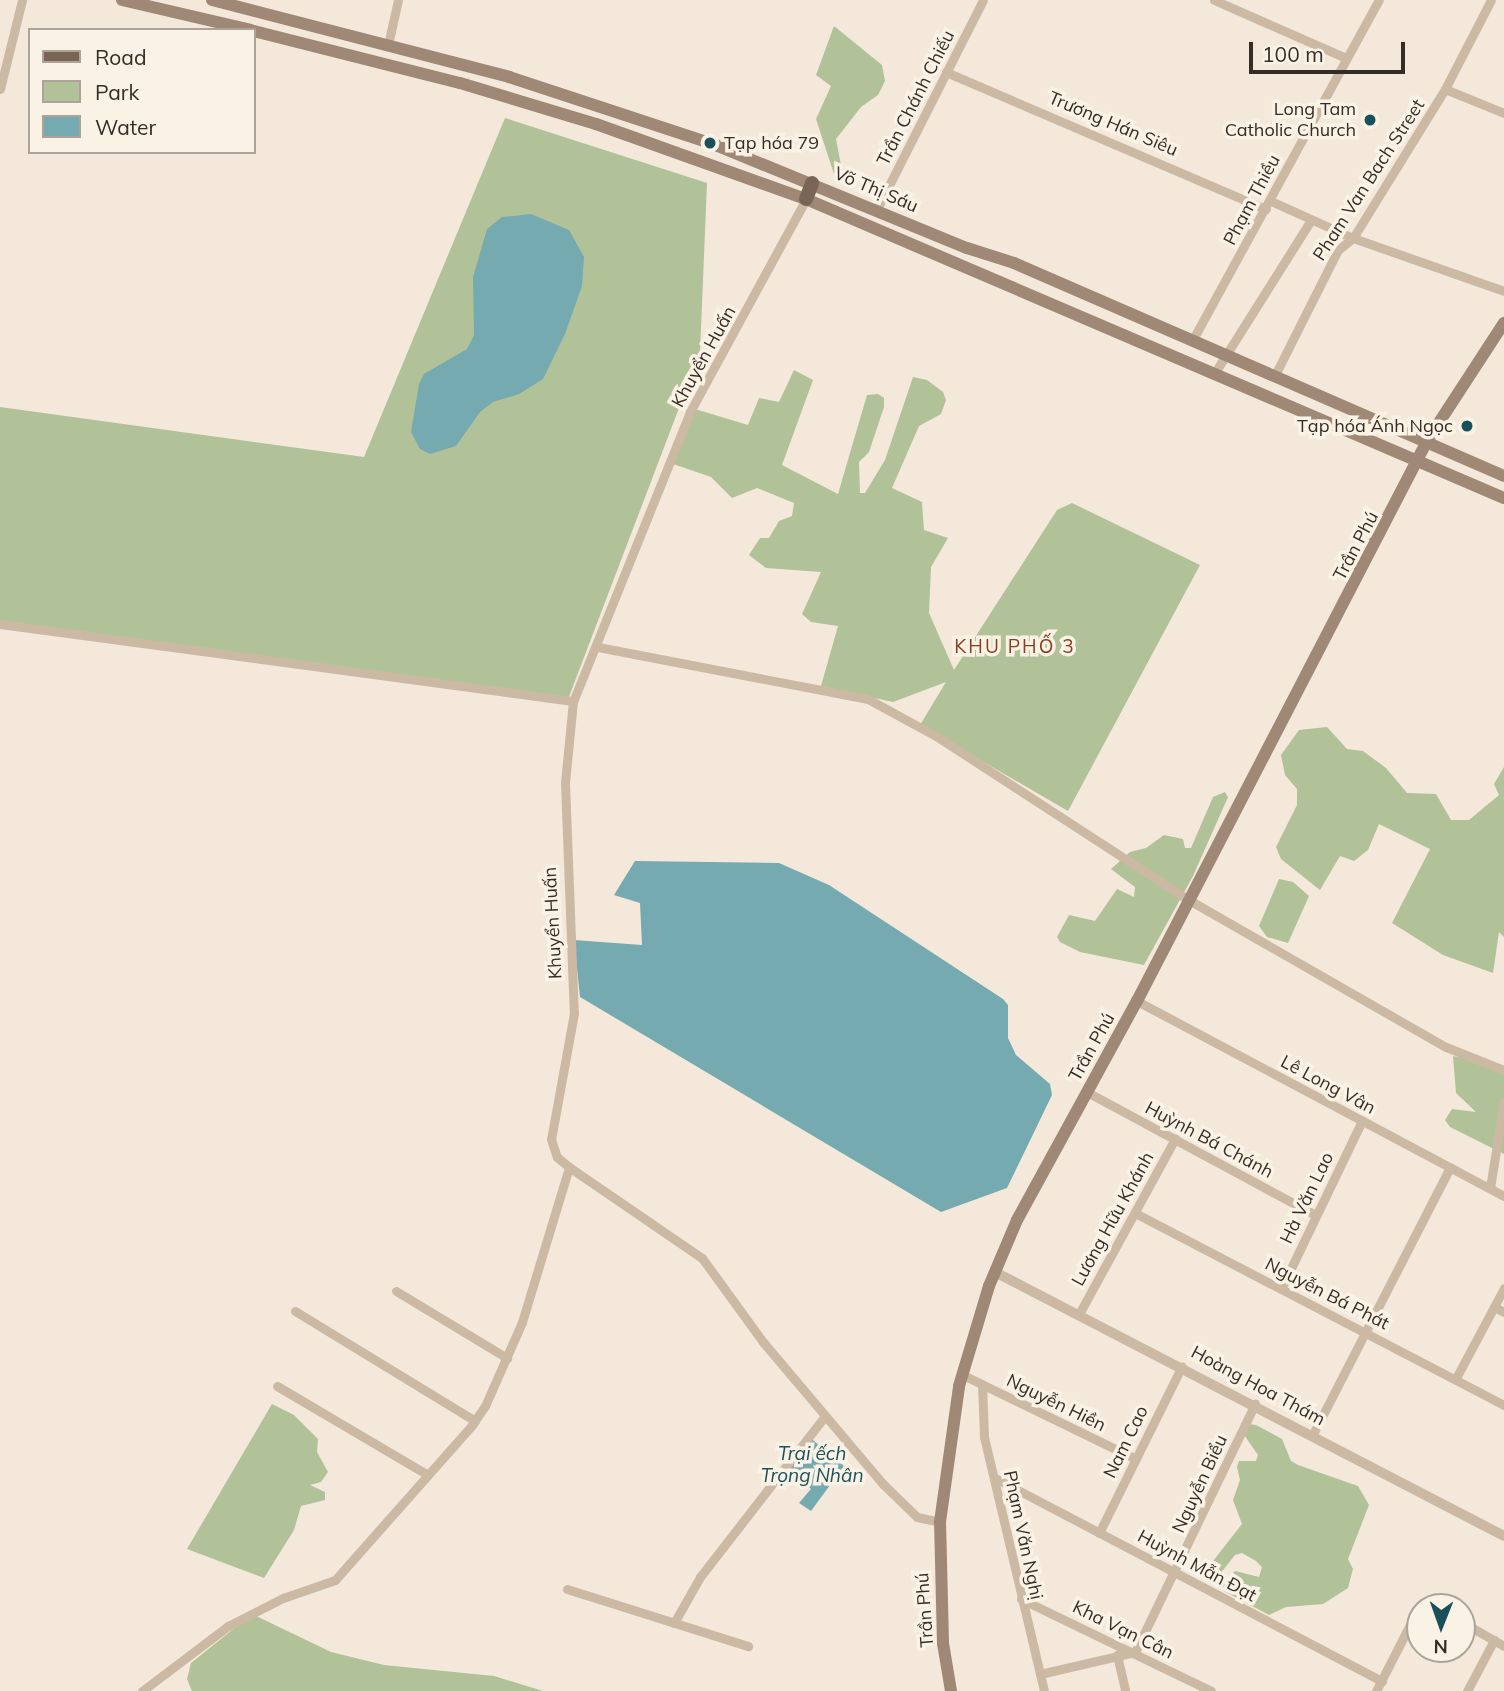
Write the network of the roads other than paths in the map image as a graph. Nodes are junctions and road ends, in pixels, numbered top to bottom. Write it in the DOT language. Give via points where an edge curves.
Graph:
graph roads {
  1 [pos="22,0"];
  2 [pos="122,0"];
  3 [pos="212,0"];
  4 [pos="398,0"];
  5 [pos="983,0"];
  6 [pos="1214,0"];
  7 [pos="1379,0"];
  8 [pos="1491,0"];
  9 [pos="233,3"];
  10 [pos="228,24"];
  11 [pos="244,28"];
  12 [pos="256,31"];
  13 [pos="388,45"];
  14 [pos="1346,58"];
  15 [pos="946,72"];
  16 [pos="0,89"];
  17 [pos="1446,89"];
  18 [pos="1504,113"];
  19 [pos="813,183"];
  20 [pos="806,199"];
  21 [pos="1268,205"];
  22 [pos="877,209"];
  23 [pos="1311,220"];
  24 [pos="1353,237"];
  25 [pos="1504,291"];
  26 [pos="1504,323"];
  27 [pos="1192,341"];
  28 [pos="1226,358"];
  29 [pos="1214,374"];
  30 [pos="1274,377"];
  31 [pos="1427,441"];
  32 [pos="1421,462"];
  33 [pos="1504,476"];
  34 [pos="1504,498"];
  35 [pos="0,624"];
  36 [pos="598,647"];
  37 [pos="573,701"];
  38 [pos="1189,900"];
  39 [pos="1137,1001"];
  40 [pos="1504,1070"];
  41 [pos="1087,1092"];
  42 [pos="1504,1101"];
  43 [pos="1362,1121"];
  44 [pos="1175,1139"];
  45 [pos="569,1167"];
  46 [pos="1450,1167"];
  47 [pos="1490,1188"];
  48 [pos="1504,1196"];
  49 [pos="1135,1213"];
  50 [pos="1315,1215"];
  51 [pos="995,1272"];
  52 [pos="1504,1288"];
  53 [pos="1281,1289"];
  54 [pos="396,1291"];
  55 [pos="1494,1307"];
  56 [pos="295,1311"];
  57 [pos="1504,1312"];
  58 [pos="1079,1314"];
  59 [pos="1367,1332"];
  60 [pos="507,1357"];
  61 [pos="1182,1366"];
  62 [pos="963,1375"];
  63 [pos="1456,1378"];
  64 [pos="982,1384"];
  65 [pos="278,1386"];
  66 [pos="1255,1404"];
  67 [pos="1504,1405"];
  68 [pos="824,1417"];
  69 [pos="475,1421"];
  70 [pos="1313,1434"];
  71 [pos="1136,1459"];
  72 [pos="428,1475"];
  73 [pos="997,1479"];
  74 [pos="940,1522"];
  75 [pos="1099,1533"];
  76 [pos="1504,1536"];
  77 [pos="1175,1573"];
  78 [pos="567,1589"];
  79 [pos="1021,1599"];
  80 [pos="674,1623"];
  81 [pos="1476,1630"];
  82 [pos="1406,1632"];
  83 [pos="1493,1640"];
  84 [pos="748,1646"];
  85 [pos="1504,1646"];
  86 [pos="1135,1652"];
  87 [pos="1117,1655"];
  88 [pos="1040,1674"];
  89 [pos="1382,1681"];
  90 [pos="142,1691"];
  91 [pos="951,1691"];
  92 [pos="1044,1691"];
  93 [pos="1125,1691"];
  94 [pos="1211,1691"];
  95 [pos="1376,1691"];
  96 [pos="1467,1691"];
  1 -- 16 [label="street"];
  2 -- 10 [label="main road, Võ Thị Sáu"];
  3 -- 9 [label="main road, Võ Thị Sáu"];
  4 -- 13 [label="street"];
  5 -- 15 [label="street, Trần Chánh Chiếu"];
  6 -- 14 [label="street"];
  7 -- 14 [label="street, Phạm Thiều"];
  8 -- 17 [label="street, Pham Van Bach Street"];
  9 -- 10 [label="street"];
  9 -- 13 [label="main road, Võ Thị Sáu"];
  10 -- 11 [label="main road, Võ Thị Sáu"];
  12 -- 20 [label="main road, Võ Thị Sáu" via="596,124"];
  13 -- 19 [label="main road, Võ Thị Sáu" via="610,108"];
  14 -- 21 [label="street, Phạm Thiều"];
  15 -- 21 [label="street, Trương Hán Siêu"];
  15 -- 22 [label="street, Trần Chánh Chiếu"];
  17 -- 18 [label="street"];
  17 -- 24 [label="street, Pham Van Bach Street"];
  19 -- 20 [label="main road"];
  19 -- 22 [label="main road, Võ Thị Sáu"];
  20 -- 29 [label="main road, Võ Thị Sáu"];
  20 -- 36 [label="street, Khuyển Huấn" via="690,412"];
  21 -- 23 [label="street, Trương Hán Siêu"];
  21 -- 27 [label="street, Phạm Thiều"];
  22 -- 27 [label="main road, Võ Thị Sáu"];
  23 -- 24 [label="street, Trương Hán Siêu"];
  23 -- 28 [label="street"];
  24 -- 25 [label="street, Trương Hán Siêu"];
  24 -- 30 [label="street, Pham Van Bach Street" via="1338,250"];
  26 -- 31 [label="main road, Trần Phú"];
  27 -- 28 [label="main road, Võ Thị Sáu"];
  28 -- 29 [label="street"];
  28 -- 30 [label="main road, Võ Thị Sáu"];
  29 -- 32 [label="main road, Võ Thị Sáu"];
  30 -- 31 [label="main road, Võ Thị Sáu"];
  31 -- 32 [label="main road, Trần Phú"];
  31 -- 33 [label="main road, Võ Thị Sáu"];
  32 -- 34 [label="main road, Võ Thị Sáu"];
  32 -- 38 [label="main road, Trần Phú"];
  35 -- 37 [label="street"];
  36 -- 37 [label="street, Khuyển Huấn"];
  36 -- 38 [label="street" via="868,699 936,736"];
  37 -- 45 [label="street, Khuyển Huấn" via="565,783 574,1013 551,1139 557,1157"];
  38 -- 39 [label="main road, Trần Phú"];
  38 -- 40 [label="street" via="1447,1047"];
  39 -- 41 [label="main road, Trần Phú"];
  39 -- 43 [label="street, Lê Long Vân"];
  41 -- 44 [label="street, Huỳnh Bá Chánh"];
  41 -- 51 [label="main road, Trần Phú" via="1017,1220"];
  42 -- 47 [label="street"];
  43 -- 46 [label="street, Lê Long Vân"];
  43 -- 50 [label="street, Hà Văn Lao"];
  44 -- 49 [label="street, Lương Hữu Khánh"];
  44 -- 50 [label="street, Huỳnh Bá Chánh"];
  45 -- 60 [label="street"];
  45 -- 68 [label="street, Khuyển Huấn" via="702,1258 727,1297"];
  46 -- 47 [label="street, Lê Long Vân"];
  46 -- 59 [label="street"];
  47 -- 48 [label="street, Lê Long Vân"];
  49 -- 53 [label="street, Nguyễn Bá Phát"];
  49 -- 58 [label="street, Lương Hữu Khánh"];
  50 -- 53 [label="street, Hà Văn Lao"];
  51 -- 58 [label="street, Hoàng Hoa Thám"];
  51 -- 62 [label="main road, Trần Phú"];
  52 -- 55 [label="street"];
  53 -- 59 [label="street, Nguyễn Bá Phát"];
  54 -- 60 [label="street"];
  55 -- 57 [label="street"];
  55 -- 63 [label="street"];
  56 -- 69 [label="street"];
  58 -- 61 [label="street, Hoàng Hoa Thám"];
  59 -- 63 [label="street, Nguyễn Bá Phát"];
  59 -- 70 [label="street"];
  60 -- 69 [label="street"];
  61 -- 66 [label="street, Hoàng Hoa Thám"];
  61 -- 71 [label="street, Nam Cao"];
  62 -- 64 [label="street, Nguyễn Hiền"];
  62 -- 74 [label="main road, Trần Phú"];
  63 -- 67 [label="street, Nguyễn Bá Phát"];
  64 -- 71 [label="street, Nguyễn Hiền"];
  64 -- 73 [label="street, Phạm Văn Nghị" via="982,1420"];
  65 -- 72 [label="street"];
  66 -- 70 [label="street, Hoàng Hoa Thám"];
  66 -- 77 [label="street, Nguyễn Biểu"];
  68 -- 74 [label="street, Khuyển Huấn" via="913,1514"];
  68 -- 80 [label="street" via="708,1566"];
  69 -- 72 [label="street"];
  70 -- 76 [label="street, Hoàng Hoa Thám"];
  71 -- 75 [label="street, Nam Cao"];
  72 -- 90 [label="street" via="335,1580 283,1598 228,1626"];
  73 -- 75 [label="street, Huỳnh Mẫn Đạt"];
  73 -- 79 [label="street, Phạm Văn Nghị"];
  74 -- 91 [label="main road, Trần Phú" via="942,1632"];
  75 -- 77 [label="street, Huỳnh Mẫn Đạt"];
  77 -- 86 [label="street, Nguyễn Biểu"];
  77 -- 89 [label="street, Huỳnh Mẫn Đạt"];
  78 -- 80 [label="street"];
  79 -- 86 [label="street, Kha Vạn Cân"];
  79 -- 88 [label="street, Phạm Văn Nghị"];
  80 -- 84 [label="street"];
  81 -- 83 [label="street"];
  82 -- 89 [label="street"];
  83 -- 85 [label="street"];
  83 -- 96 [label="street"];
  86 -- 87 [label="street"];
  86 -- 94 [label="street, Kha Vạn Cân"];
  87 -- 88 [label="street"];
  87 -- 93 [label="street"];
  88 -- 92 [label="street, Phạm Văn Nghị"];
  89 -- 95 [label="street"];
}
